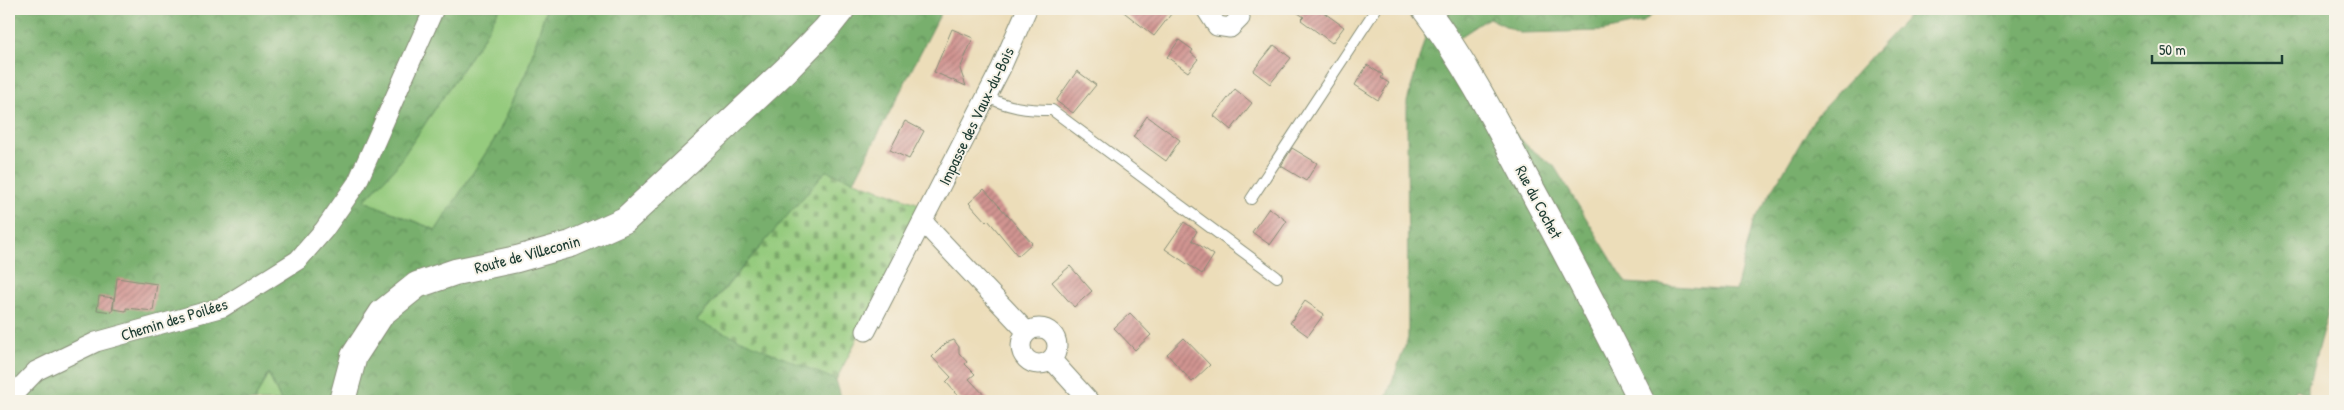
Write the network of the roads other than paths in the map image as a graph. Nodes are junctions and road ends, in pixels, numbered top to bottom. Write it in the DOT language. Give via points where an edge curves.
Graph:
graph roads {
  1 [pos="434,9"];
  2 [pos="842,9"];
  3 [pos="1027,9"];
  4 [pos="1206,9"];
  5 [pos="1236,9"];
  6 [pos="1376,9"];
  7 [pos="1425,9"];
  8 [pos="986,96"];
  9 [pos="1251,199"];
  10 [pos="923,222"];
  11 [pos="1277,277"];
  12 [pos="866,331"];
  13 [pos="1027,332"];
  14 [pos="1051,359"];
  15 [pos="9,398"];
  16 [pos="342,401"];
  17 [pos="1089,401"];
  18 [pos="1642,401"];
  1 -- 15 [label="street, Chemin des Poilées" via="357,183 298,260 223,307 96,342 36,371"];
  2 -- 16 [label="main road, Route de Villeconin" via="786,70 625,220 571,244 456,272 416,286 382,314 354,356"];
  3 -- 8 [label="street, Impasse des Vaux-du-Bois"];
  4 -- 5 [label="street" via="1217,26 1230,28 1240,18"];
  6 -- 9 [label="lane"];
  7 -- 18 [label="main road, Rue du Cochet" via="1449,41 1504,137"];
  8 -- 10 [label="street, Impasse des Vaux-du-Bois"];
  8 -- 11 [label="lane" via="1002,105 1052,110"];
  10 -- 12 [label="street, Impasse des Vaux-du-Bois"];
  10 -- 13 [label="street"];
  13 -- 14 [label="street" via="1038,328 1050,332 1056,342"];
  13 -- 14 [label="street" via="1021,342 1025,358 1035,364"];
  14 -- 17 [label="street"];
}
